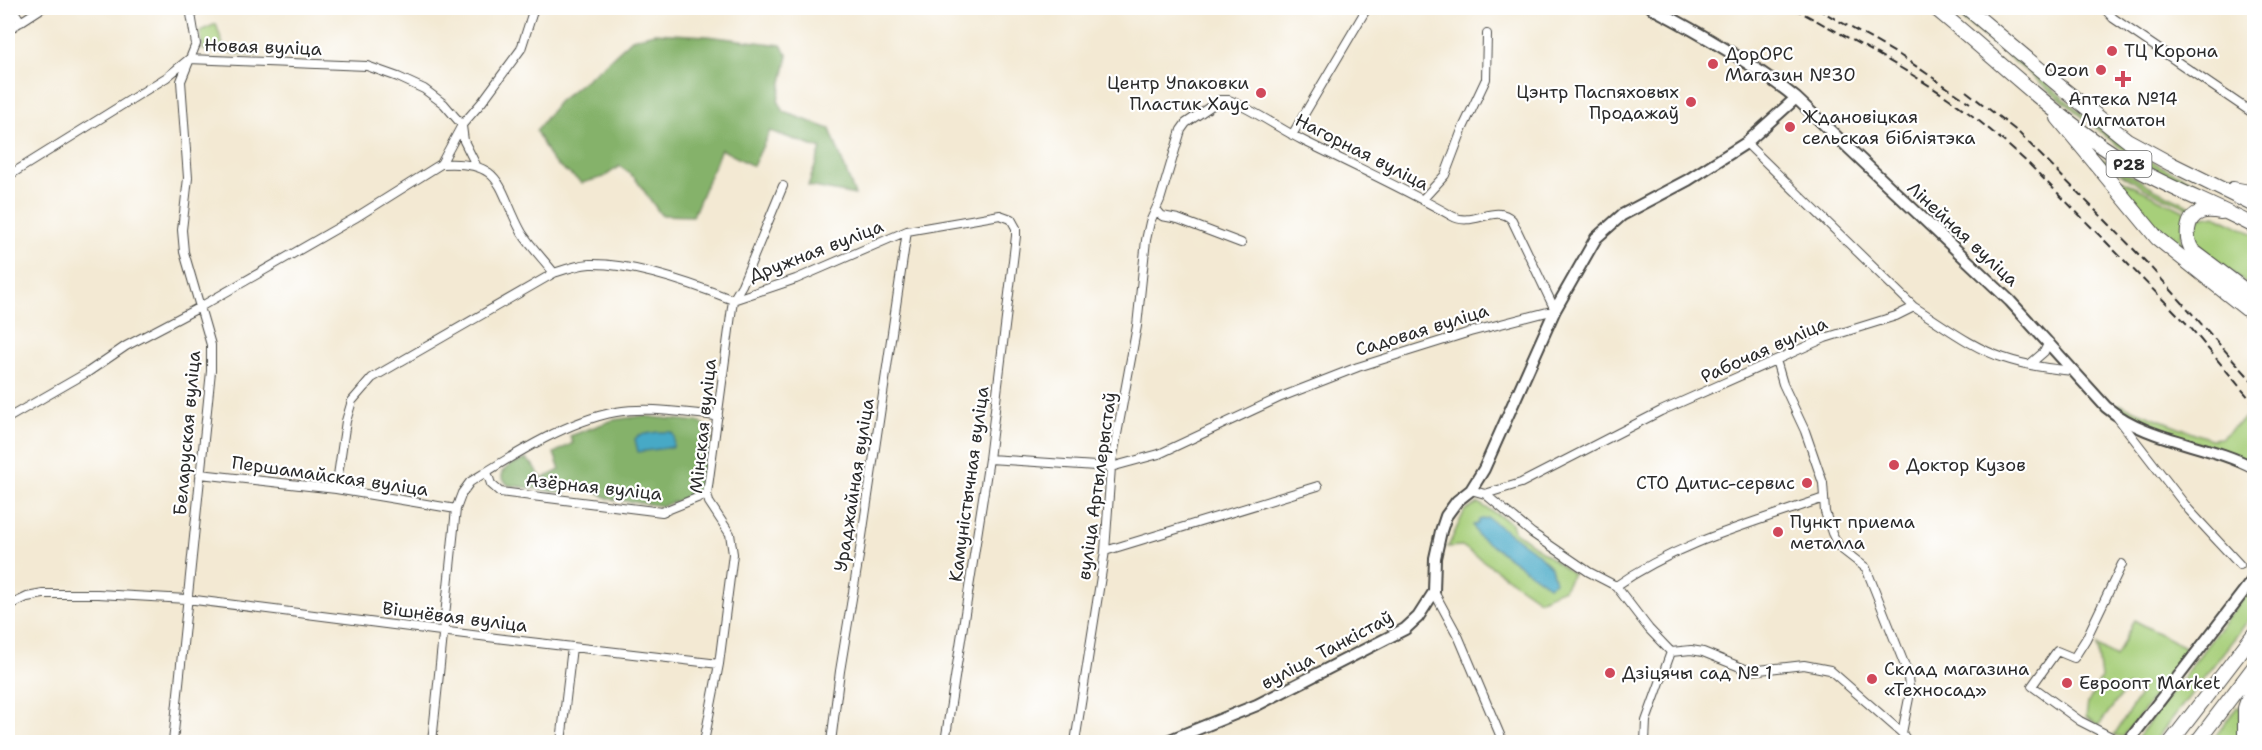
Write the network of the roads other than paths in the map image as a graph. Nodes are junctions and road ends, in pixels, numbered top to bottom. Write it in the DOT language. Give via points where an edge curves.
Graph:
graph roads {
  1 [pos="12,8"];
  2 [pos="42,8"];
  3 [pos="190,8"];
  4 [pos="534,8"];
  5 [pos="1367,8"];
  6 [pos="1652,8"];
  7 [pos="1935,8"];
  8 [pos="1967,8"];
  9 [pos="2104,8"];
  10 [pos="21,22"];
  11 [pos="8,30"];
  12 [pos="1487,34"];
  13 [pos="189,59"];
  14 [pos="2038,95"];
  15 [pos="1796,98"];
  16 [pos="2254,114"];
  17 [pos="462,125"];
  18 [pos="1292,135"];
  19 [pos="1746,143"];
  20 [pos="441,164"];
  21 [pos="476,165"];
  22 [pos="8,176"];
  23 [pos="783,186"];
  24 [pos="2219,187"];
  25 [pos="2254,193"];
  26 [pos="1423,199"];
  27 [pos="1160,200"];
  28 [pos="2254,205"];
  29 [pos="1156,209"];
  30 [pos="2232,214"];
  31 [pos="2254,226"];
  32 [pos="1016,228"];
  33 [pos="907,231"];
  34 [pos="1241,243"];
  35 [pos="554,273"];
  36 [pos="2254,297"];
  37 [pos="733,300"];
  38 [pos="200,307"];
  39 [pos="1914,307"];
  40 [pos="1555,310"];
  41 [pos="2254,315"];
  42 [pos="2049,342"];
  43 [pos="1776,360"];
  44 [pos="2030,364"];
  45 [pos="2074,371"];
  46 [pos="718,416"];
  47 [pos="2116,416"];
  48 [pos="8,418"];
  49 [pos="989,459"];
  50 [pos="1111,467"];
  51 [pos="2254,468"];
  52 [pos="487,472"];
  53 [pos="200,474"];
  54 [pos="1318,486"];
  55 [pos="336,489"];
  56 [pos="1471,490"];
  57 [pos="708,494"];
  58 [pos="1485,494"];
  59 [pos="1824,498"];
  60 [pos="456,508"];
  61 [pos="1105,551"];
  62 [pos="2122,564"];
  63 [pos="2240,565"];
  64 [pos="2254,578"];
  65 [pos="1616,586"];
  66 [pos="1434,592"];
  67 [pos="187,599"];
  68 [pos="8,606"];
  69 [pos="443,630"];
  70 [pos="2254,634"];
  71 [pos="572,647"];
  72 [pos="1671,652"];
  73 [pos="719,664"];
  74 [pos="2254,667"];
  75 [pos="2254,682"];
  76 [pos="1902,733"];
  77 [pos="172,742"];
  78 [pos="432,742"];
  79 [pos="561,742"];
  80 [pos="704,742"];
  81 [pos="831,742"];
  82 [pos="945,742"];
  83 [pos="1075,742"];
  84 [pos="1165,742"];
  85 [pos="1503,742"];
  86 [pos="1645,742"];
  87 [pos="1908,742"];
  88 [pos="2121,742"];
  89 [pos="2128,742"];
  90 [pos="2171,742"];
  91 [pos="2197,742"];
  92 [pos="2245,742"];
  1 -- 10 [label="street"];
  2 -- 10 [label="street"];
  3 -- 13 [label="street, Беларуская вуліца" via="196,44"];
  4 -- 17 [label="street" via="521,49"];
  5 -- 18 [label="street"];
  6 -- 15 [label="street, Лінейная вуліца" via="1748,62"];
  7 -- 14 [label="highway, Р28"];
  8 -- 24 [label="highway, Р28" via="2127,140"];
  9 -- 16 [label="street"];
  10 -- 11 [label="street"];
  12 -- 26 [label="street" via="1486,79 1445,174"];
  13 -- 17 [label="street, Новая вуліца" via="367,66 424,89"];
  13 -- 22 [label="street, Новая вуліца"];
  13 -- 38 [label="street, Беларуская вуліца" via="181,81 188,178 182,230 184,252"];
  14 -- 30 [label="highway, Р28" via="2139,170"];
  14 -- 41 [label="highway, Р28" via="2157,238"];
  15 -- 19 [label="street"];
  15 -- 42 [label="street, Лінейная вуліца"];
  17 -- 20 [label="street"];
  17 -- 21 [label="street" via="464,141"];
  18 -- 26 [label="street, Нагорная вуліца"];
  18 -- 27 [label="street, Нагорная вуліца" via="1243,106 1220,100 1181,130"];
  19 -- 39 [label="street"];
  19 -- 40 [label="street" via="1608,226 1596,238"];
  20 -- 21 [label="street"];
  20 -- 38 [label="street"];
  21 -- 35 [label="street" via="500,183 523,234"];
  23 -- 37 [label="street, Мінская вуліца"];
  24 -- 25 [label="highway, Р28"];
  24 -- 28 [label="highway, Р28"];
  26 -- 40 [label="street, Нагорная вуліца" via="1459,220 1497,213 1512,220"];
  27 -- 29 [label="street, вуліца Артылерыстаў"];
  29 -- 34 [label="street" via="1162,216"];
  29 -- 50 [label="street, вуліца Артылерыстаў" via="1146,240 1137,326"];
  30 -- 31 [label="highway, Р28"];
  30 -- 36 [label="highway, Р28" via="2202,211 2196,215 2188,228 2188,244"];
  32 -- 33 [label="street, Дружная вуліца" via="1011,219 1000,215"];
  32 -- 49 [label="street, Камуністычная вуліца"];
  33 -- 37 [label="street, Дружная вуліца" via="796,279"];
  33 -- 81 [label="street, Ураджайная вуліца"];
  35 -- 37 [label="street, Дружная вуліца" via="574,266 614,266 702,288"];
  35 -- 55 [label="street, Дружная вуліца" via="372,378 352,401"];
  37 -- 46 [label="street, Мінская вуліца"];
  38 -- 48 [label="street" via="126,346"];
  38 -- 53 [label="street, Беларуская вуліца" via="211,345"];
  39 -- 43 [label="street, Рабочая вуліца"];
  39 -- 44 [label="street" via="1976,346"];
  40 -- 50 [label="street, Садовая вуліца" via="1358,367 1281,397 1158,454"];
  40 -- 56 [label="street, вуліца Танкістаў"];
  42 -- 44 [label="street"];
  42 -- 45 [label="street, Лінейная вуліца"];
  43 -- 58 [label="street, Рабочая вуліца" via="1652,416 1521,483"];
  43 -- 59 [label="street" via="1805,431 1823,483"];
  44 -- 45 [label="street"];
  45 -- 47 [label="street, Лінейная вуліца"];
  46 -- 52 [label="street, Азёрная вуліца" via="643,410 614,412 564,428"];
  46 -- 57 [label="street, Мінская вуліца"];
  47 -- 51 [label="street, Лінейная вуліца" via="2134,426"];
  47 -- 63 [label="street" via="2189,510"];
  49 -- 50 [label="street, Садовая вуліца"];
  49 -- 82 [label="street, Камуністычная вуліца"];
  50 -- 61 [label="street, вуліца Артылерыстаў"];
  52 -- 57 [label="street, Азёрная вуліца" via="491,484 500,492 662,512"];
  52 -- 60 [label="street, Азёрная вуліца" via="470,483"];
  53 -- 55 [label="street, Першамайская вуліца"];
  53 -- 67 [label="street, Беларуская вуліца"];
  54 -- 61 [label="street"];
  55 -- 60 [label="street, Першамайская вуліца"];
  56 -- 58 [label="street"];
  56 -- 66 [label="street, вуліца Танкістаў" via="1446,516 1436,558"];
  57 -- 73 [label="street, Мінская вуліца" via="730,534 733,554"];
  58 -- 65 [label="street" via="1532,532"];
  59 -- 65 [label="street" via="1732,528 1640,569"];
  59 -- 76 [label="street" via="1832,533 1839,547 1866,568 1907,671 1910,693"];
  60 -- 69 [label="street, Азёрная вуліца"];
  61 -- 83 [label="street, вуліца Артылерыстаў"];
  62 -- 88 [label="street" via="2074,658 2057,651 2032,686 2080,722"];
  64 -- 89 [label="street"];
  65 -- 72 [label="street"];
  66 -- 84 [label="street, вуліца Танкістаў" via="1418,617 1389,638 1257,705"];
  66 -- 85 [label="street" via="1459,638"];
  67 -- 68 [label="street, Вішнёвая вуліца" via="43,594"];
  67 -- 69 [label="street, Вішнёвая вуліца"];
  67 -- 77 [label="street, Беларуская вуліца"];
  69 -- 71 [label="street, Вішнёвая вуліца"];
  69 -- 78 [label="street, Азёрная вуліца"];
  70 -- 90 [label="highway"];
  71 -- 73 [label="street, Вішнёвая вуліца"];
  71 -- 79 [label="street"];
  72 -- 76 [label="street" via="1703,652 1750,671 1804,665 1830,670"];
  72 -- 86 [label="street" via="1646,721"];
  73 -- 80 [label="street, Мінская вуліца"];
  74 -- 91 [label="highway"];
  75 -- 92 [label="highway" via="2245,708"];
  76 -- 87 [label="street"];
}
